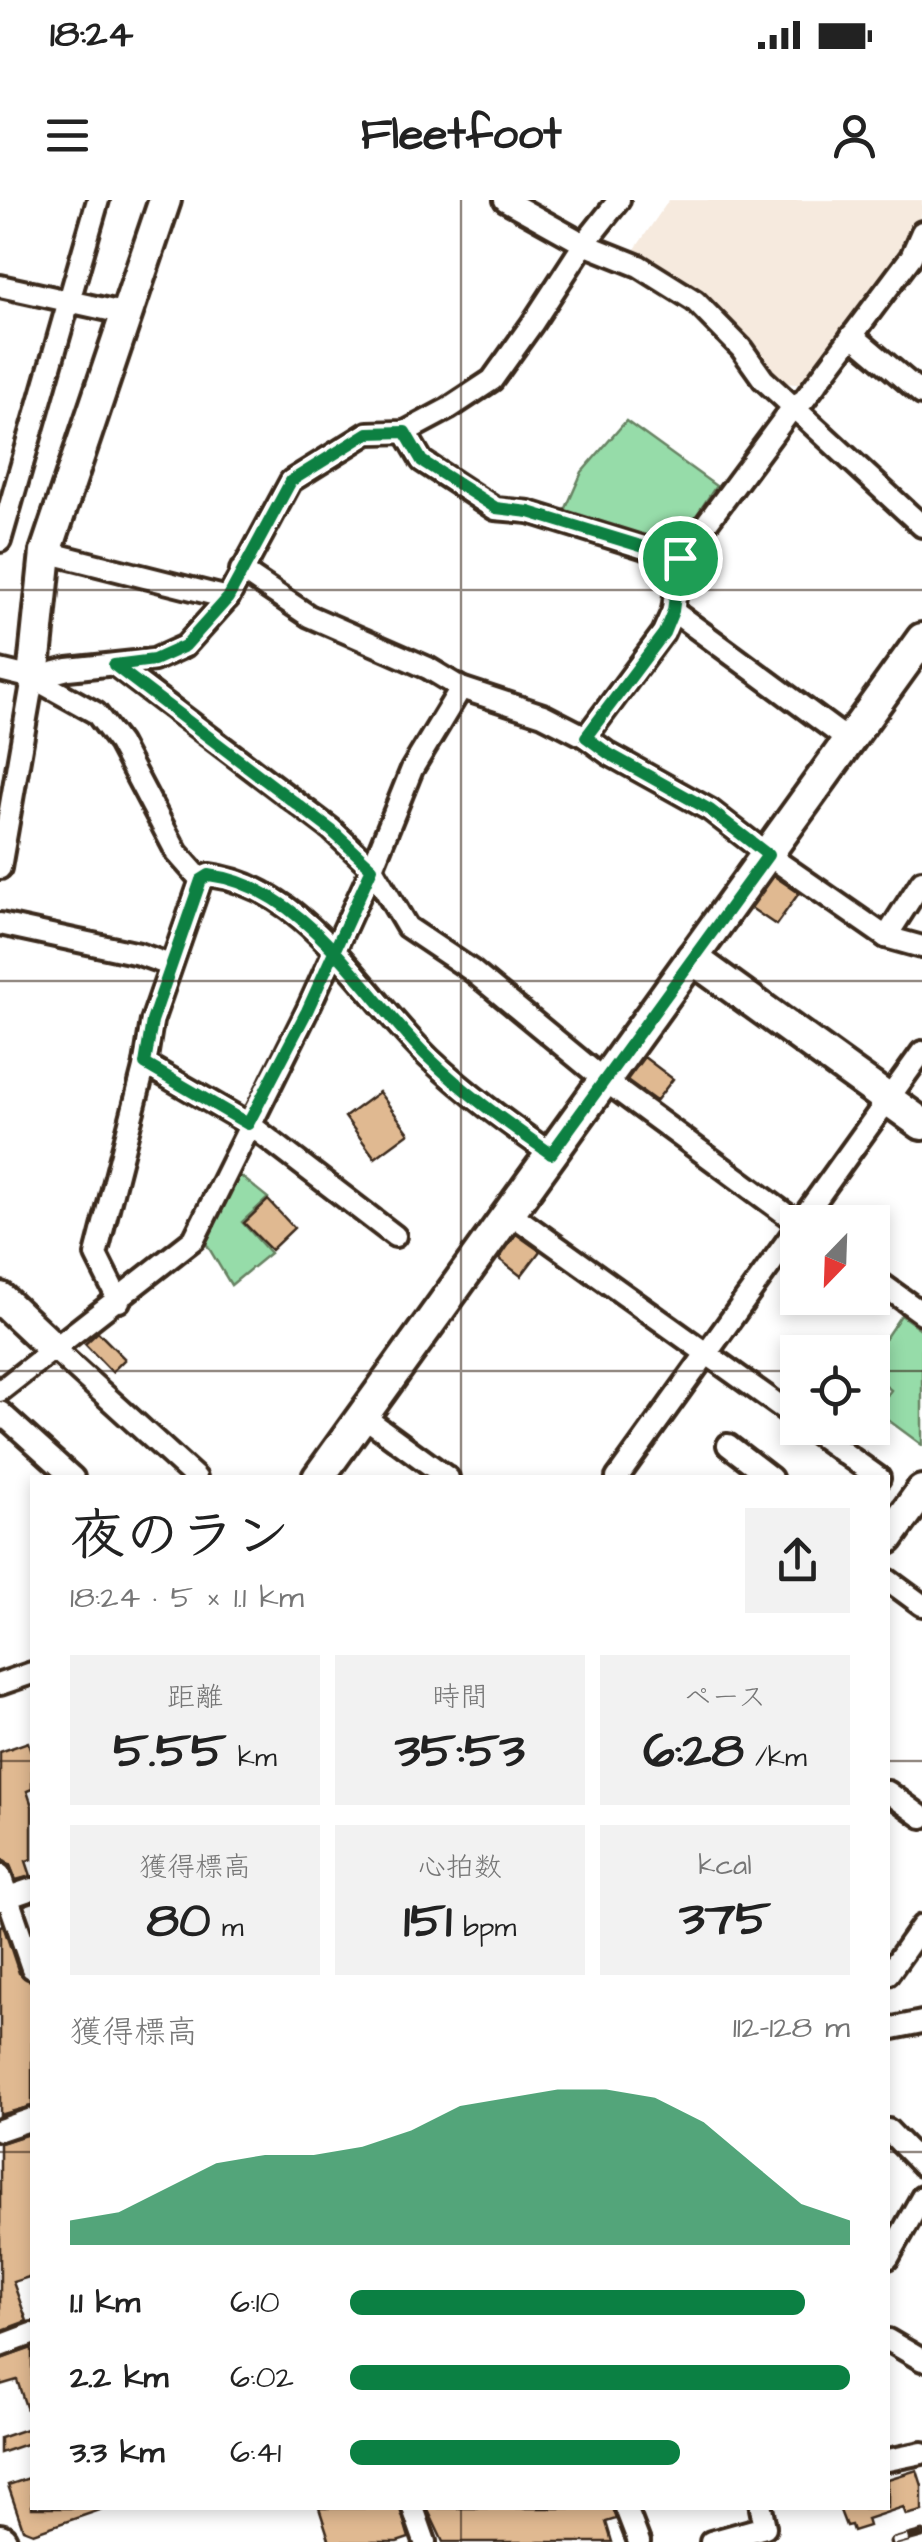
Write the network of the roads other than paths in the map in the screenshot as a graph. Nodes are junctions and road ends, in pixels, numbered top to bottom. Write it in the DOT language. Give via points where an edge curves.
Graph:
graph roads {
  1 [pos="98,200"];
  2 [pos="165,200"];
  3 [pos="505,200"];
  4 [pos="619,200"];
  5 [pos="922,232"];
  6 [pos="584,244"];
  7 [pos="0,286"];
  8 [pos="69,301"];
  9 [pos="127,314"];
  10 [pos="852,336"];
  11 [pos="922,394"];
  12 [pos="793,407"];
  13 [pos="405,432"];
  14 [pos="922,526"];
  15 [pos="0,541"];
  16 [pos="46,552"];
  17 [pos="680,558"];
  18 [pos="241,570"];
  19 [pos="228,598"];
  20 [pos="673,611"];
  21 [pos="922,639"];
  22 [pos="114,665"];
  23 [pos="0,670"];
  24 [pos="33,678"];
  25 [pos="461,688"];
  26 [pos="586,737"];
  27 [pos="849,741"];
  28 [pos="768,855"];
  29 [pos="0,868"];
  30 [pos="372,868"];
  31 [pos="201,880"];
  32 [pos="922,881"];
  33 [pos="0,924"];
  34 [pos="886,937"];
  35 [pos="922,947"];
  36 [pos="333,952"];
  37 [pos="692,958"];
  38 [pos="170,965"];
  39 [pos="922,1052"];
  40 [pos="145,1064"];
  41 [pos="604,1080"];
  42 [pos="888,1099"];
  43 [pos="248,1124"];
  44 [pos="922,1124"];
  45 [pos="551,1154"];
  46 [pos="812,1205"];
  47 [pos="780,1211"];
  48 [pos="510,1213"];
  49 [pos="394,1236"];
  50 [pos="780,1249"];
  51 [pos="890,1291"];
  52 [pos="0,1298"];
  53 [pos="119,1301"];
  54 [pos="922,1314"];
  55 [pos="53,1348"];
  56 [pos="706,1354"];
  57 [pos="0,1391"];
  58 [pos="780,1406"];
  59 [pos="0,1412"];
  60 [pos="363,1416"];
  61 [pos="728,1444"];
  62 [pos="833,1445"];
  63 [pos="69,1475"];
  64 [pos="193,1475"];
  65 [pos="320,1475"];
  66 [pos="444,1475"];
  67 [pos="619,1475"];
  68 [pos="766,1475"];
  69 [pos="875,1475"];
  70 [pos="890,1485"];
  71 [pos="919,1500"];
  72 [pos="890,1536"];
  73 [pos="890,1581"];
  74 [pos="922,1605"];
  75 [pos="30,1674"];
  76 [pos="0,1684"];
  77 [pos="890,1793"];
  78 [pos="922,1817"];
  79 [pos="0,1875"];
  80 [pos="30,1890"];
  81 [pos="4,1898"];
  82 [pos="922,1926"];
  83 [pos="30,1963"];
  84 [pos="890,1971"];
  85 [pos="922,2022"];
  86 [pos="890,2030"];
  87 [pos="30,2119"];
  88 [pos="0,2130"];
  89 [pos="890,2132"];
  90 [pos="922,2165"];
  91 [pos="922,2197"];
  92 [pos="890,2254"];
  93 [pos="30,2335"];
  94 [pos="890,2341"];
  95 [pos="0,2346"];
  96 [pos="922,2360"];
  97 [pos="922,2453"];
  98 [pos="890,2460"];
  99 [pos="415,2510"];
  100 [pos="627,2510"];
  101 [pos="761,2510"];
  102 [pos="425,2542"];
  103 [pos="639,2542"];
  104 [pos="711,2542"];
  1 -- 8 [label="street"];
  2 -- 9 [label="street"];
  3 -- 6 [label="street"];
  4 -- 6 [label="street"];
  5 -- 10 [label="street" via="911,258"];
  6 -- 12 [label="street" via="639,266 695,301"];
  6 -- 13 [label="street" via="492,380"];
  7 -- 8 [label="street"];
  8 -- 9 [label="street"];
  8 -- 15 [label="street"];
  9 -- 16 [label="street"];
  10 -- 11 [label="street"];
  10 -- 12 [label="street"];
  12 -- 14 [label="street"];
  12 -- 17 [label="street"];
  13 -- 17 [label="street" via="422,461 496,508"];
  13 -- 18 [label="street" via="368,433 291,481"];
  16 -- 19 [label="street"];
  16 -- 24 [label="street"];
  17 -- 20 [label="street"];
  18 -- 19 [label="street"];
  18 -- 25 [label="street" via="309,616"];
  19 -- 22 [label="street" via="185,646 154,660"];
  20 -- 26 [label="street" via="664,633"];
  20 -- 27 [label="street"];
  21 -- 27 [label="street"];
  22 -- 24 [label="street"];
  22 -- 30 [label="street"];
  23 -- 24 [label="street"];
  24 -- 29 [label="street"];
  24 -- 31 [label="street" via="96,714 177,853"];
  25 -- 26 [label="street" via="543,714"];
  25 -- 30 [label="street" via="412,768"];
  26 -- 28 [label="street" via="710,810"];
  27 -- 28 [label="street"];
  28 -- 34 [label="street"];
  28 -- 37 [label="street"];
  30 -- 36 [label="street"];
  30 -- 41 [label="street" via="408,926"];
  31 -- 36 [label="street" via="236,879 296,914"];
  31 -- 38 [label="street"];
  32 -- 34 [label="street"];
  33 -- 38 [label="street"];
  34 -- 35 [label="street"];
  36 -- 43 [label="street"];
  36 -- 45 [label="street" via="430,1060"];
  37 -- 41 [label="street"];
  37 -- 42 [label="street"];
  38 -- 40 [label="street"];
  39 -- 42 [label="street"];
  40 -- 43 [label="street"];
  40 -- 53 [label="street" via="96,1255"];
  41 -- 45 [label="street"];
  41 -- 47 [label="street"];
  42 -- 44 [label="street"];
  42 -- 46 [label="street"];
  43 -- 49 [label="street"];
  43 -- 53 [label="street" via="194,1240"];
  45 -- 48 [label="street"];
  48 -- 56 [label="street"];
  48 -- 60 [label="street"];
  50 -- 56 [label="street"];
  51 -- 54 [label="street"];
  52 -- 55 [label="street"];
  53 -- 55 [label="street"];
  55 -- 57 [label="street"];
  55 -- 64 [label="street"];
  56 -- 58 [label="street"];
  56 -- 67 [label="street"];
  59 -- 63 [label="street"];
  60 -- 65 [label="street"];
  60 -- 66 [label="street"];
  61 -- 68 [label="street"];
  62 -- 69 [label="street"];
  70 -- 71 [label="street"];
  71 -- 72 [label="street"];
  73 -- 74 [label="street"];
  75 -- 76 [label="street"];
  77 -- 78 [label="street"];
  79 -- 81 [label="street"];
  80 -- 81 [label="street"];
  81 -- 83 [label="street"];
  82 -- 84 [label="street"];
  85 -- 86 [label="street"];
  87 -- 88 [label="street"];
  89 -- 90 [label="street"];
  91 -- 92 [label="street"];
  93 -- 95 [label="street"];
  94 -- 96 [label="street"];
  97 -- 98 [label="street"];
  99 -- 102 [label="street"];
  100 -- 103 [label="street"];
  101 -- 104 [label="street" via="765,2527"];
}
